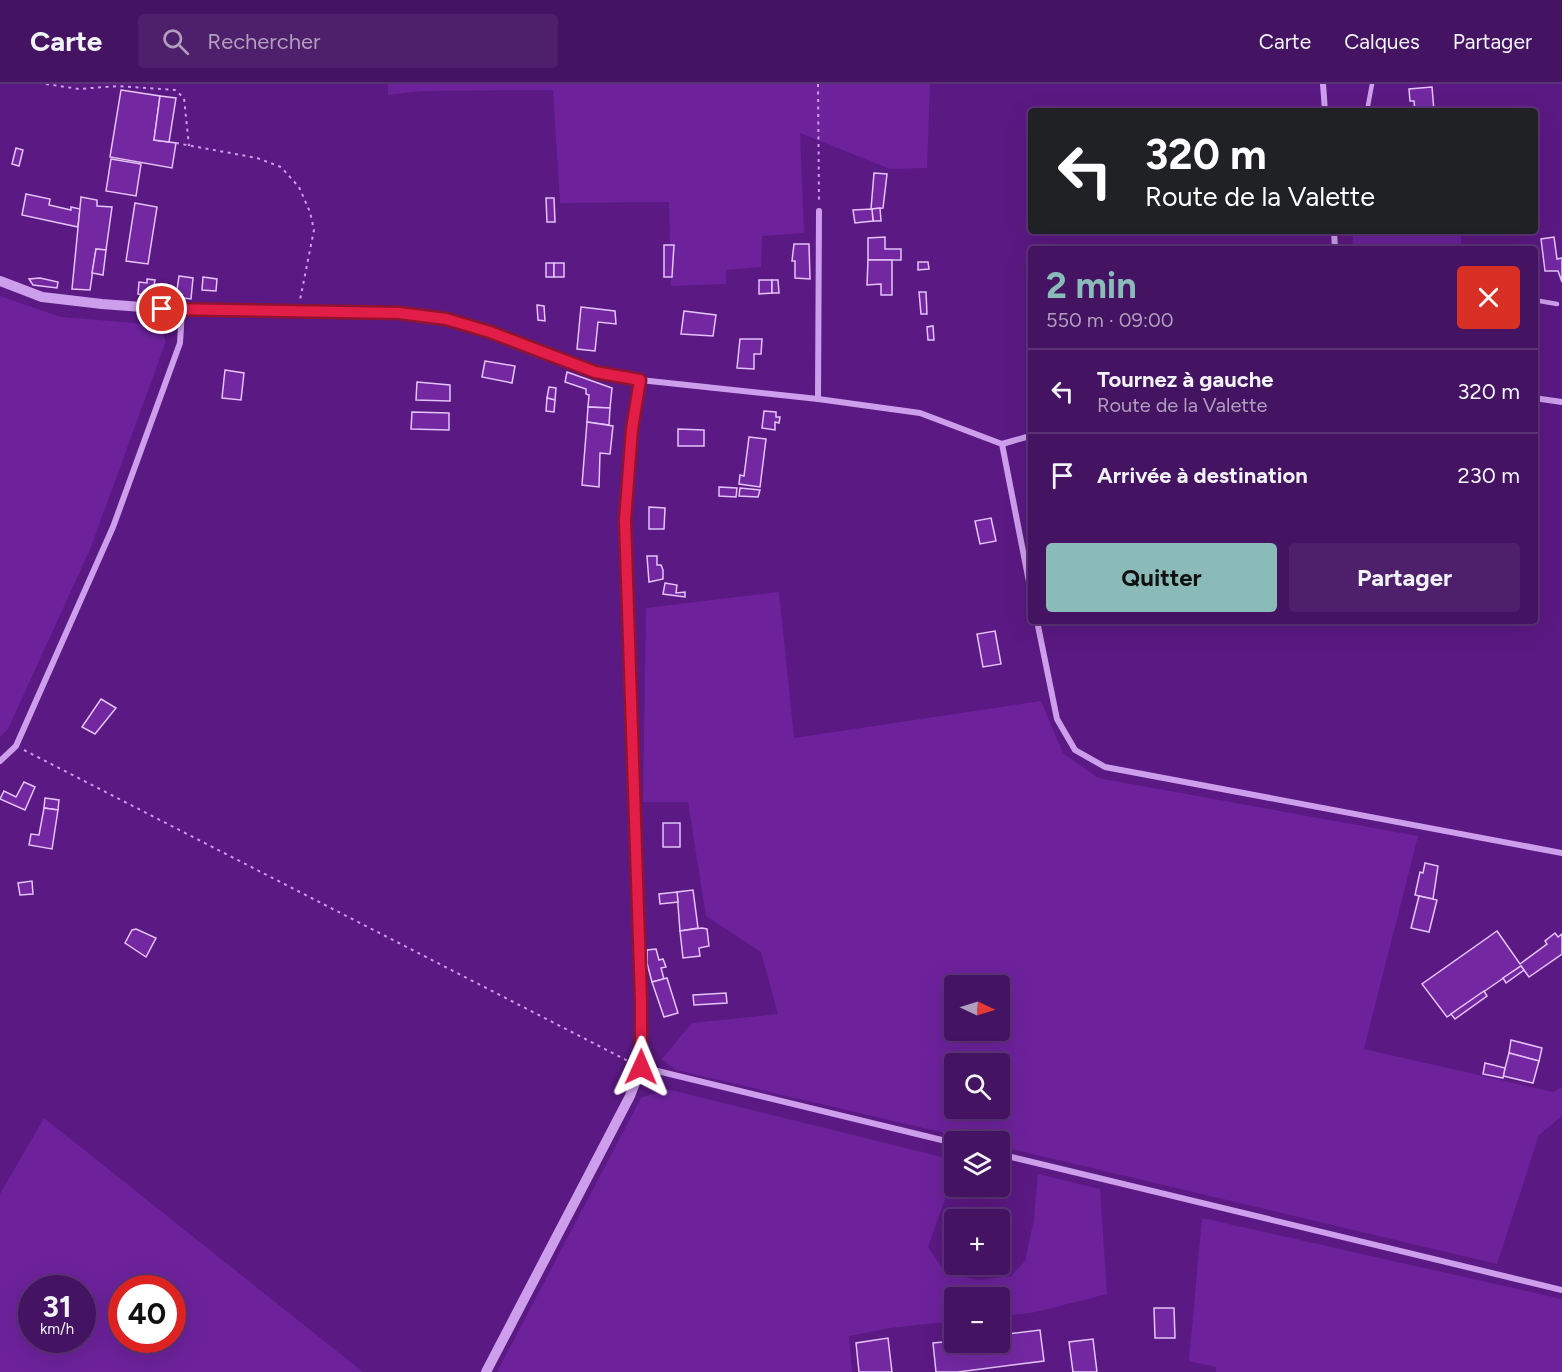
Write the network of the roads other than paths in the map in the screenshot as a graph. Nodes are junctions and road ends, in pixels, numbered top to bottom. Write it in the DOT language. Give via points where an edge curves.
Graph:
graph roads {
  1 [pos="1323,84"];
  2 [pos="1372,84"];
  3 [pos="1325,108"];
  4 [pos="1368,108"];
  5 [pos="819,211"];
  6 [pos="0,281"];
  7 [pos="1538,301"];
  8 [pos="1557,304"];
  9 [pos="182,310"];
  10 [pos="640,380"];
  11 [pos="818,399"];
  12 [pos="1538,399"];
  13 [pos="1562,402"];
  14 [pos="1028,437"];
  15 [pos="1002,444"];
  16 [pos="1028,577"];
  17 [pos="1038,624"];
  18 [pos="0,761"];
  19 [pos="1562,853"];
  20 [pos="641,1067"];
  21 [pos="944,1141"];
  22 [pos="1010,1157"];
  23 [pos="1562,1290"];
  24 [pos="486,1372"];
  1 -- 3 [label="street"];
  2 -- 4 [label="lane"];
  5 -- 11 [label="street"];
  6 -- 9 [label="street" via="42,297"];
  7 -- 8 [label="lane"];
  9 -- 10 [label="street" via="399,313 446,319 595,372"];
  9 -- 18 [label="street" via="180,344 112,527 16,746"];
  10 -- 11 [label="street"];
  10 -- 20 [label="street" via="625,520"];
  11 -- 15 [label="street" via="920,413"];
  12 -- 13 [label="street"];
  14 -- 15 [label="street"];
  15 -- 16 [label="street"];
  17 -- 19 [label="street" via="1057,719 1075,750 1105,767"];
  20 -- 21 [label="street"];
  20 -- 24 [label="street"];
  22 -- 23 [label="street"];
}
